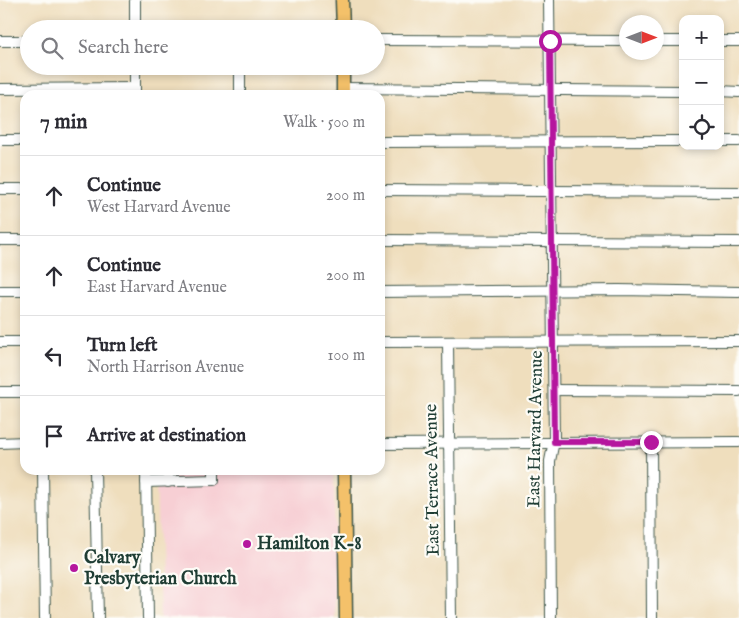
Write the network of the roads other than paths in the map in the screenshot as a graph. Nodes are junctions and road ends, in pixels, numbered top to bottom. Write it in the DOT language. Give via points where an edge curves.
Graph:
graph roads {
  1 [pos="135,0"];
  2 [pos="342,0"];
  3 [pos="549,0"];
  4 [pos="135,20"];
  5 [pos="343,20"];
  6 [pos="385,40"];
  7 [pos="550,41"];
  8 [pos="619,41"];
  9 [pos="664,41"];
  10 [pos="679,41"];
  11 [pos="724,41"];
  12 [pos="739,41"];
  13 [pos="0,42"];
  14 [pos="20,42"];
  15 [pos="135,75"];
  16 [pos="240,75"];
  17 [pos="343,75"];
  18 [pos="0,89"];
  19 [pos="45,90"];
  20 [pos="135,90"];
  21 [pos="240,90"];
  22 [pos="343,90"];
  23 [pos="550,90"];
  24 [pos="679,91"];
  25 [pos="724,91"];
  26 [pos="385,92"];
  27 [pos="739,92"];
  28 [pos="0,140"];
  29 [pos="20,140"];
  30 [pos="679,140"];
  31 [pos="724,140"];
  32 [pos="739,140"];
  33 [pos="550,141"];
  34 [pos="385,142"];
  35 [pos="0,189"];
  36 [pos="20,189"];
  37 [pos="385,190"];
  38 [pos="551,190"];
  39 [pos="739,192"];
  40 [pos="0,240"];
  41 [pos="20,240"];
  42 [pos="385,240"];
  43 [pos="552,240"];
  44 [pos="739,242"];
  45 [pos="0,291"];
  46 [pos="20,291"];
  47 [pos="552,291"];
  48 [pos="385,292"];
  49 [pos="739,292"];
  50 [pos="739,341"];
  51 [pos="0,342"];
  52 [pos="20,342"];
  53 [pos="385,342"];
  54 [pos="448,342"];
  55 [pos="553,342"];
  56 [pos="554,390"];
  57 [pos="739,391"];
  58 [pos="0,392"];
  59 [pos="20,392"];
  60 [pos="20,442"];
  61 [pos="449,442"];
  62 [pos="554,442"];
  63 [pos="651,442"];
  64 [pos="739,442"];
  65 [pos="0,443"];
  66 [pos="385,444"];
  67 [pos="43,475"];
  68 [pos="95,475"];
  69 [pos="146,475"];
  70 [pos="168,475"];
  71 [pos="214,475"];
  72 [pos="344,475"];
  73 [pos="146,482"];
  74 [pos="168,482"];
  75 [pos="45,618"];
  76 [pos="98,618"];
  77 [pos="148,618"];
  78 [pos="346,618"];
  79 [pos="451,618"];
  80 [pos="551,618"];
  81 [pos="652,618"];
  1 -- 4 [label="street"];
  2 -- 5 [label="main road"];
  3 -- 7 [label="street, East Harvard Avenue"];
  6 -- 7 [label="street"];
  7 -- 8 [label="street"];
  7 -- 23 [label="street, East Harvard Avenue"];
  9 -- 10 [label="street"];
  11 -- 12 [label="street"];
  13 -- 14 [label="street"];
  15 -- 20 [label="street"];
  16 -- 21 [label="street"];
  17 -- 22 [label="main road"];
  18 -- 19 [label="street"];
  23 -- 24 [label="street"];
  23 -- 26 [label="street"];
  23 -- 33 [label="street, East Harvard Avenue"];
  25 -- 27 [label="street"];
  28 -- 29 [label="street"];
  30 -- 33 [label="street"];
  31 -- 32 [label="street"];
  33 -- 34 [label="street"];
  33 -- 38 [label="street, East Harvard Avenue"];
  35 -- 36 [label="street"];
  37 -- 38 [label="street"];
  38 -- 39 [label="street"];
  38 -- 43 [label="street, East Harvard Avenue"];
  40 -- 41 [label="street"];
  42 -- 43 [label="street"];
  43 -- 44 [label="street"];
  43 -- 47 [label="street, East Harvard Avenue"];
  45 -- 46 [label="street"];
  47 -- 48 [label="street"];
  47 -- 49 [label="street"];
  47 -- 55 [label="street, East Harvard Avenue"];
  50 -- 55 [label="street"];
  51 -- 52 [label="street"];
  53 -- 54 [label="street"];
  54 -- 55 [label="street"];
  54 -- 61 [label="street, East Terrace Avenue"];
  55 -- 56 [label="street, East Harvard Avenue"];
  56 -- 57 [label="street"];
  56 -- 62 [label="street, East Harvard Avenue"];
  58 -- 59 [label="street"];
  60 -- 65 [label="street"];
  61 -- 62 [label="street"];
  61 -- 66 [label="street"];
  61 -- 79 [label="street, East Terrace Avenue"];
  62 -- 63 [label="street"];
  62 -- 80 [label="street, East Harvard Avenue" via="550,461"];
  63 -- 64 [label="street"];
  63 -- 81 [label="street"];
  67 -- 75 [label="street"];
  68 -- 76 [label="street"];
  69 -- 73 [label="street"];
  70 -- 74 [label="street"];
  71 -- 74 [label="street" via="214,480"];
  72 -- 78 [label="main road"];
  73 -- 74 [label="street"];
  73 -- 77 [label="street"];
}
